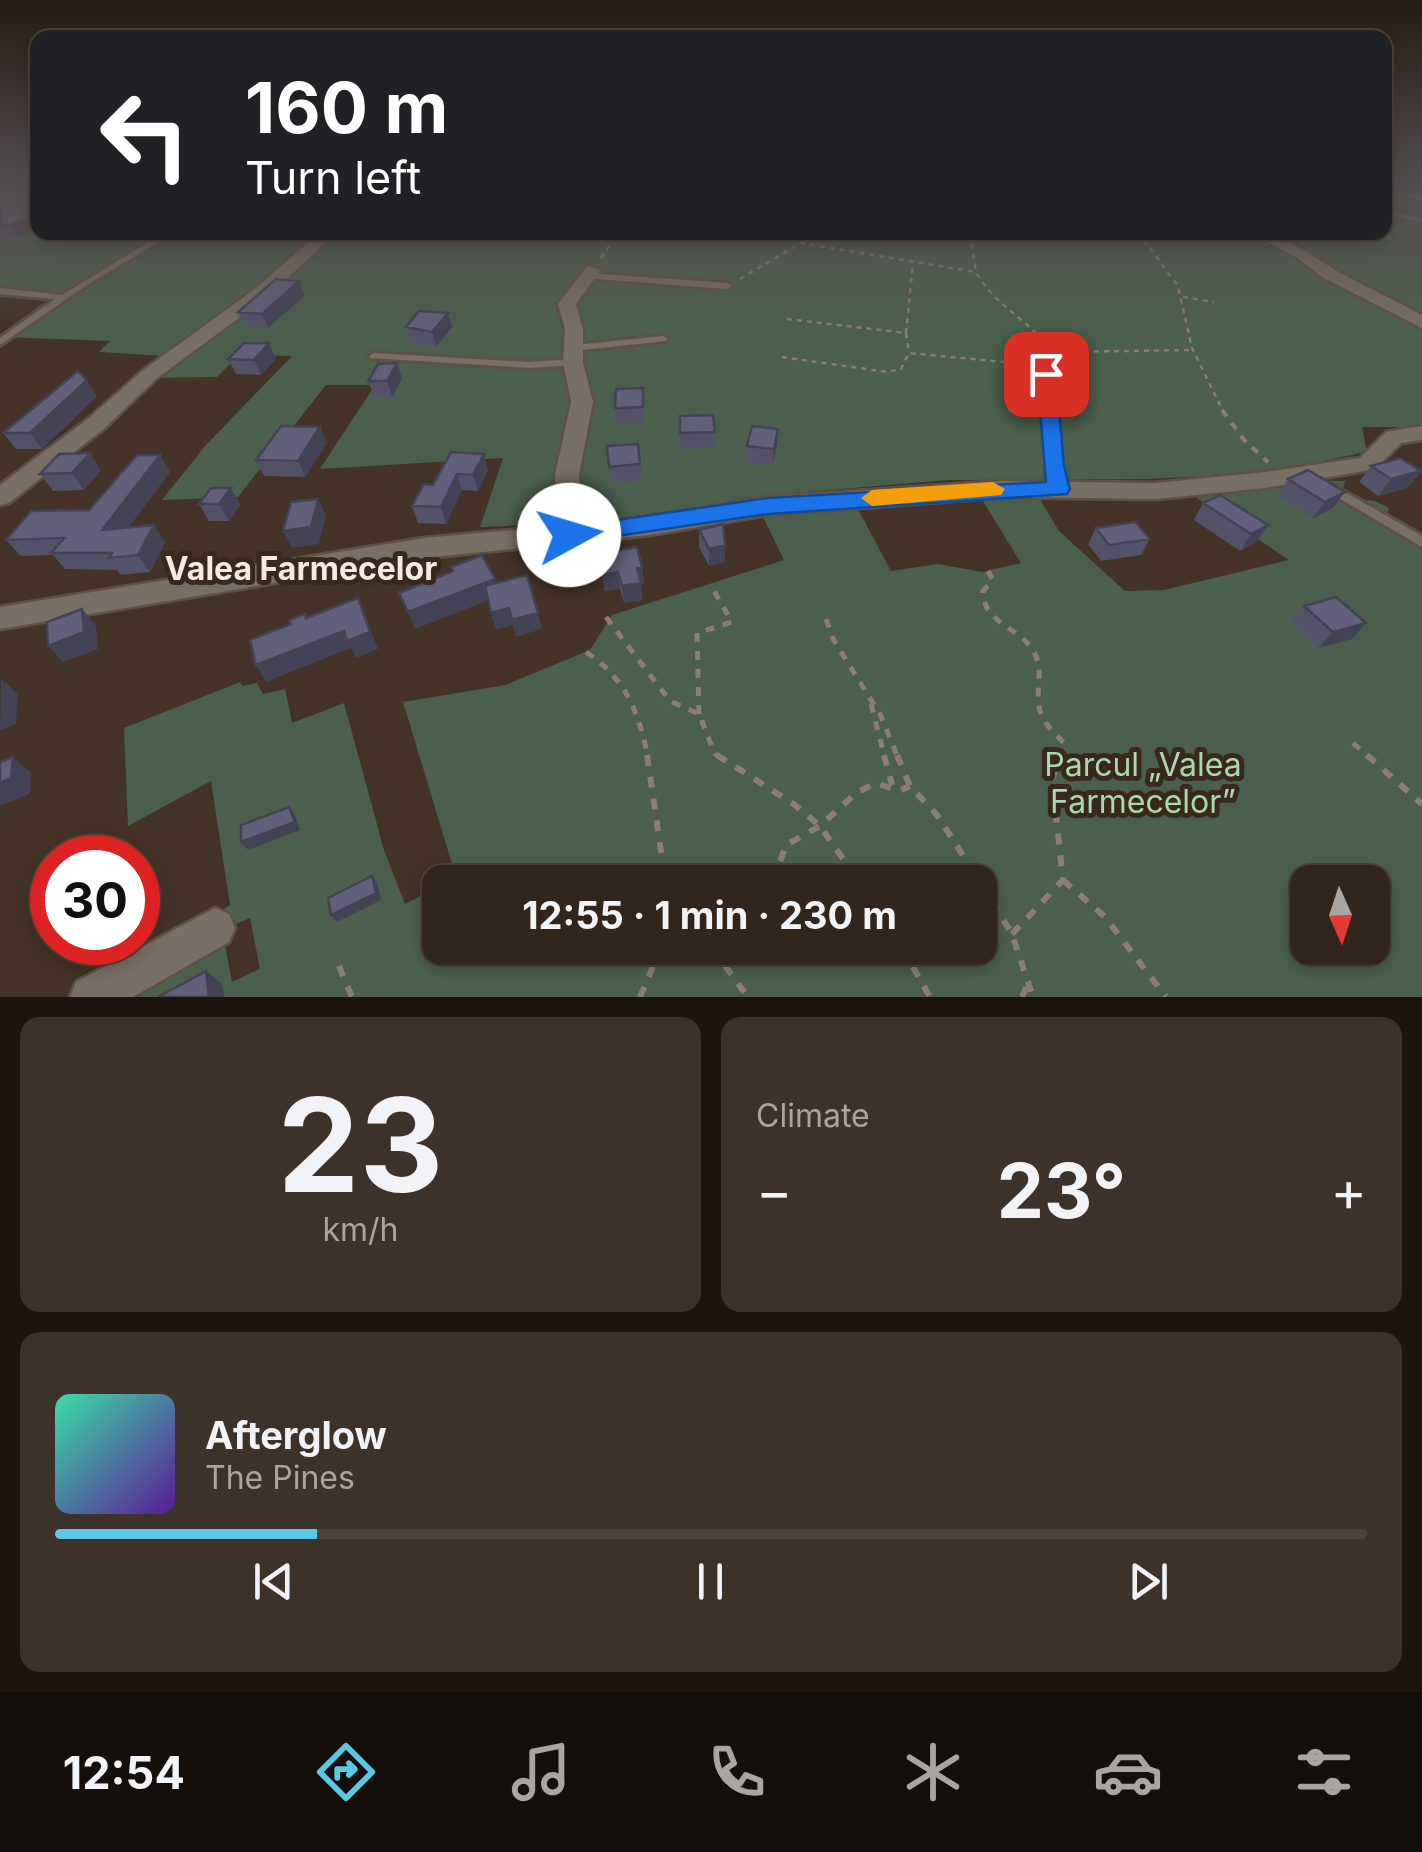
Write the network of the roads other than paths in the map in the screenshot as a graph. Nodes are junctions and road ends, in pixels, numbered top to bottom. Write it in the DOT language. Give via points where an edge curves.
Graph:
graph roads {
  1 [pos="158,240"];
  2 [pos="321,240"];
  3 [pos="1271,240"];
  4 [pos="589,273"];
  5 [pos="727,286"];
  6 [pos="0,291"];
  7 [pos="61,298"];
  8 [pos="1422,322"];
  9 [pos="663,339"];
  10 [pos="0,342"];
  11 [pos="574,355"];
  12 [pos="374,356"];
  13 [pos="1049,366"];
  14 [pos="1422,433"];
  15 [pos="1299,475"];
  16 [pos="1059,489"];
  17 [pos="2,490"];
  18 [pos="569,535"];
  19 [pos="1422,542"];
  20 [pos="0,618"];
  21 [pos="215,928"];
  22 [pos="91,997"];
  1 -- 7 [label="lane"];
  2 -- 17 [label="street" via="97,423"];
  3 -- 8 [label="street"];
  4 -- 5 [label="lane"];
  4 -- 11 [label="street" via="567,304"];
  6 -- 7 [label="lane"];
  7 -- 10 [label="lane"];
  9 -- 11 [label="lane"];
  11 -- 12 [label="lane" via="529,364"];
  11 -- 18 [label="street" via="582,402 568,464"];
  13 -- 16 [label="lane"];
  14 -- 15 [label="street" via="1385,442 1368,464"];
  15 -- 16 [label="street" via="1156,491"];
  15 -- 19 [label="lane"];
  16 -- 18 [label="street" via="768,506"];
  18 -- 20 [label="street" via="424,548"];
  21 -- 22 [label="street"];
}
